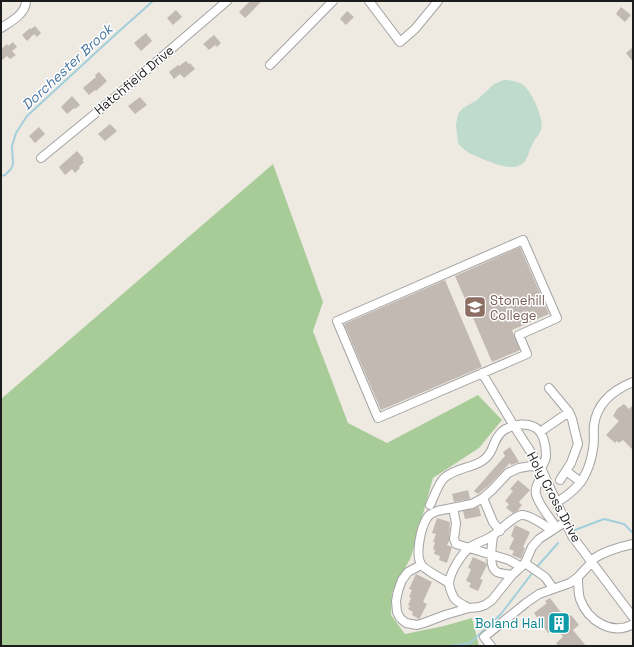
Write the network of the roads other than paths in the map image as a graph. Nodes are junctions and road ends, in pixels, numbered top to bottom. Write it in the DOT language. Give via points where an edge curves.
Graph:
graph roads {
  1 [pos="227,1"];
  2 [pos="333,1"];
  3 [pos="368,1"];
  4 [pos="438,1"];
  5 [pos="26,2"];
  6 [pos="1,28"];
  7 [pos="270,65"];
  8 [pos="41,158"];
  9 [pos="482,373"];
  10 [pos="633,382"];
  11 [pos="549,388"];
  12 [pos="569,412"];
  13 [pos="514,426"];
  14 [pos="540,432"];
  15 [pos="541,468"];
  16 [pos="566,471"];
  17 [pos="560,480"];
  18 [pos="581,482"];
  19 [pos="483,498"];
  20 [pos="556,502"];
  21 [pos="430,505"];
  22 [pos="452,508"];
  23 [pos="565,522"];
  24 [pos="554,529"];
  25 [pos="500,530"];
  26 [pos="493,536"];
  27 [pos="633,544"];
  28 [pos="469,547"];
  29 [pos="491,554"];
  30 [pos="592,561"];
  31 [pos="421,565"];
  32 [pos="528,567"];
  33 [pos="512,575"];
  34 [pos="578,577"];
  35 [pos="449,583"];
  36 [pos="553,588"];
  37 [pos="630,605"];
  38 [pos="469,608"];
  39 [pos="633,617"];
  40 [pos="633,624"];
  41 [pos="491,646"];
  1 -- 8 [label="street, Hatchfield Drive"];
  2 -- 7 [label="street"];
  3 -- 4 [label="street" via="400,42 415,30"];
  5 -- 6 [label="street" via="20,14"];
  9 -- 9 [label="street" via="527,354 519,335 557,318 523,240 337,321 378,418"];
  9 -- 13 [label="street, Holy Cross Drive"];
  10 -- 18 [label="street" via="615,390 596,414 592,457"];
  11 -- 12 [label="street"];
  12 -- 14 [label="street"];
  12 -- 16 [label="street" via="578,444"];
  13 -- 14 [label="street" via="530,425"];
  13 -- 15 [label="street, Holy Cross Drive"];
  13 -- 21 [label="street" via="502,431 482,462 457,470 444,479"];
  14 -- 15 [label="street" via="546,458"];
  15 -- 19 [label="street" via="531,466 508,473"];
  15 -- 20 [label="street, Holy Cross Drive"];
  15 -- 24 [label="street" via="541,477 535,491"];
  16 -- 17 [label="street"];
  16 -- 18 [label="street"];
  18 -- 20 [label="street" via="572,493"];
  19 -- 22 [label="street" via="472,504"];
  19 -- 25 [label="street" via="493,522"];
  20 -- 23 [label="street, Holy Cross Drive"];
  22 -- 28 [label="street" via="456,523 455,542"];
  22 -- 31 [label="street" via="437,511 427,518 418,548"];
  23 -- 24 [label="street"];
  23 -- 30 [label="street, Holy Cross Drive" via="572,536"];
  24 -- 25 [label="street" via="521,515"];
  24 -- 32 [label="street" via="532,547"];
  25 -- 26 [label="street"];
  26 -- 28 [label="street"];
  26 -- 29 [label="street"];
  27 -- 30 [label="street" via="604,553"];
  28 -- 29 [label="street"];
  28 -- 35 [label="street" via="453,570"];
  29 -- 32 [label="street"];
  29 -- 33 [label="street" via="493,570"];
  30 -- 34 [label="street"];
  30 -- 37 [label="street, Holy Cross Drive"];
  31 -- 35 [label="street"];
  31 -- 38 [label="street" via="408,572 402,580 396,602 400,618 406,623 417,625"];
  32 -- 33 [label="street"];
  32 -- 36 [label="street" via="545,577"];
  33 -- 38 [label="street" via="492,600 485,605"];
  34 -- 36 [label="street" via="570,583"];
  34 -- 40 [label="street" via="580,600 598,623 610,628"];
  35 -- 38 [label="street" via="454,598"];
  36 -- 41 [label="street" via="539,594 484,637"];
  37 -- 39 [label="street, Holy Cross Drive"];
}
